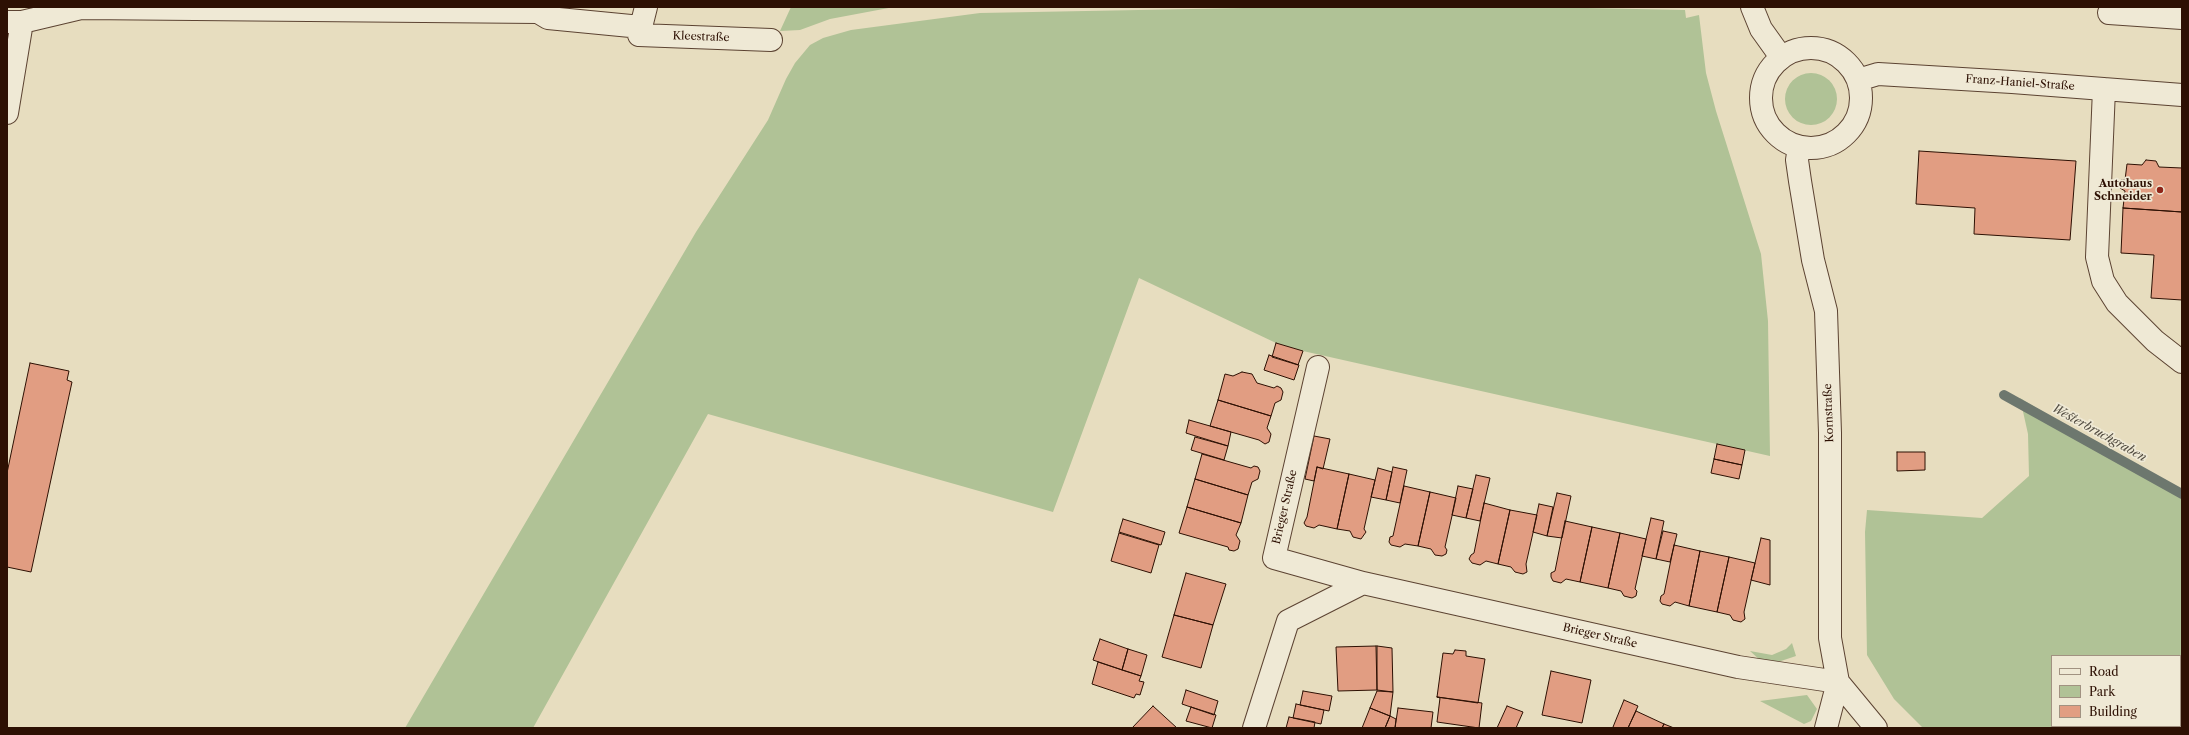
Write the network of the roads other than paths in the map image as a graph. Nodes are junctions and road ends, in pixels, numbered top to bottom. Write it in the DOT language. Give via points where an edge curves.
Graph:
graph roads {
  1 [pos="1752,7"];
  2 [pos="81,8"];
  3 [pos="554,12"];
  4 [pos="2108,13"];
  5 [pos="643,17"];
  6 [pos="2182,18"];
  7 [pos="15,22"];
  8 [pos="771,40"];
  9 [pos="1781,57"];
  10 [pos="1858,80"];
  11 [pos="2104,89"];
  12 [pos="2182,95"];
  13 [pos="7,113"];
  14 [pos="1799,147"];
  15 [pos="2182,362"];
  16 [pos="1318,367"];
  17 [pos="1363,583"];
  18 [pos="1838,682"];
  19 [pos="1254,728"];
  20 [pos="1826,728"];
  21 [pos="1876,728"];
  1 -- 9 [label="street" via="1761,29"];
  2 -- 3 [label="street, Kleestraße"];
  2 -- 7 [label="street, Kleestraße"];
  3 -- 5 [label="street, Kleestraße"];
  4 -- 6 [label="street"];
  5 -- 8 [label="street, Kleestraße" via="638,35"];
  7 -- 13 [label="street"];
  9 -- 10 [label="street" via="1795,50 1825,50 1839,56"];
  9 -- 14 [label="street" via="1762,83 1763,116 1772,130 1784,141"];
  10 -- 11 [label="street, Franz-Haniel-Straße" via="1878,74"];
  10 -- 14 [label="street" via="1861,95 1854,125 1843,137 1830,145"];
  11 -- 12 [label="street, Franz-Haniel-Straße"];
  11 -- 15 [label="street" via="2097,257 2103,281 2117,302 2155,342"];
  14 -- 18 [label="street, Kornstraße" via="1797,160 1813,260 1826,311 1830,433 1830,638"];
  16 -- 17 [label="street, Brieger Straße" via="1274,558"];
  17 -- 18 [label="street, Brieger Straße" via="1738,666"];
  17 -- 19 [label="street" via="1288,621"];
  18 -- 20 [label="street"];
  18 -- 21 [label="street"];
}
